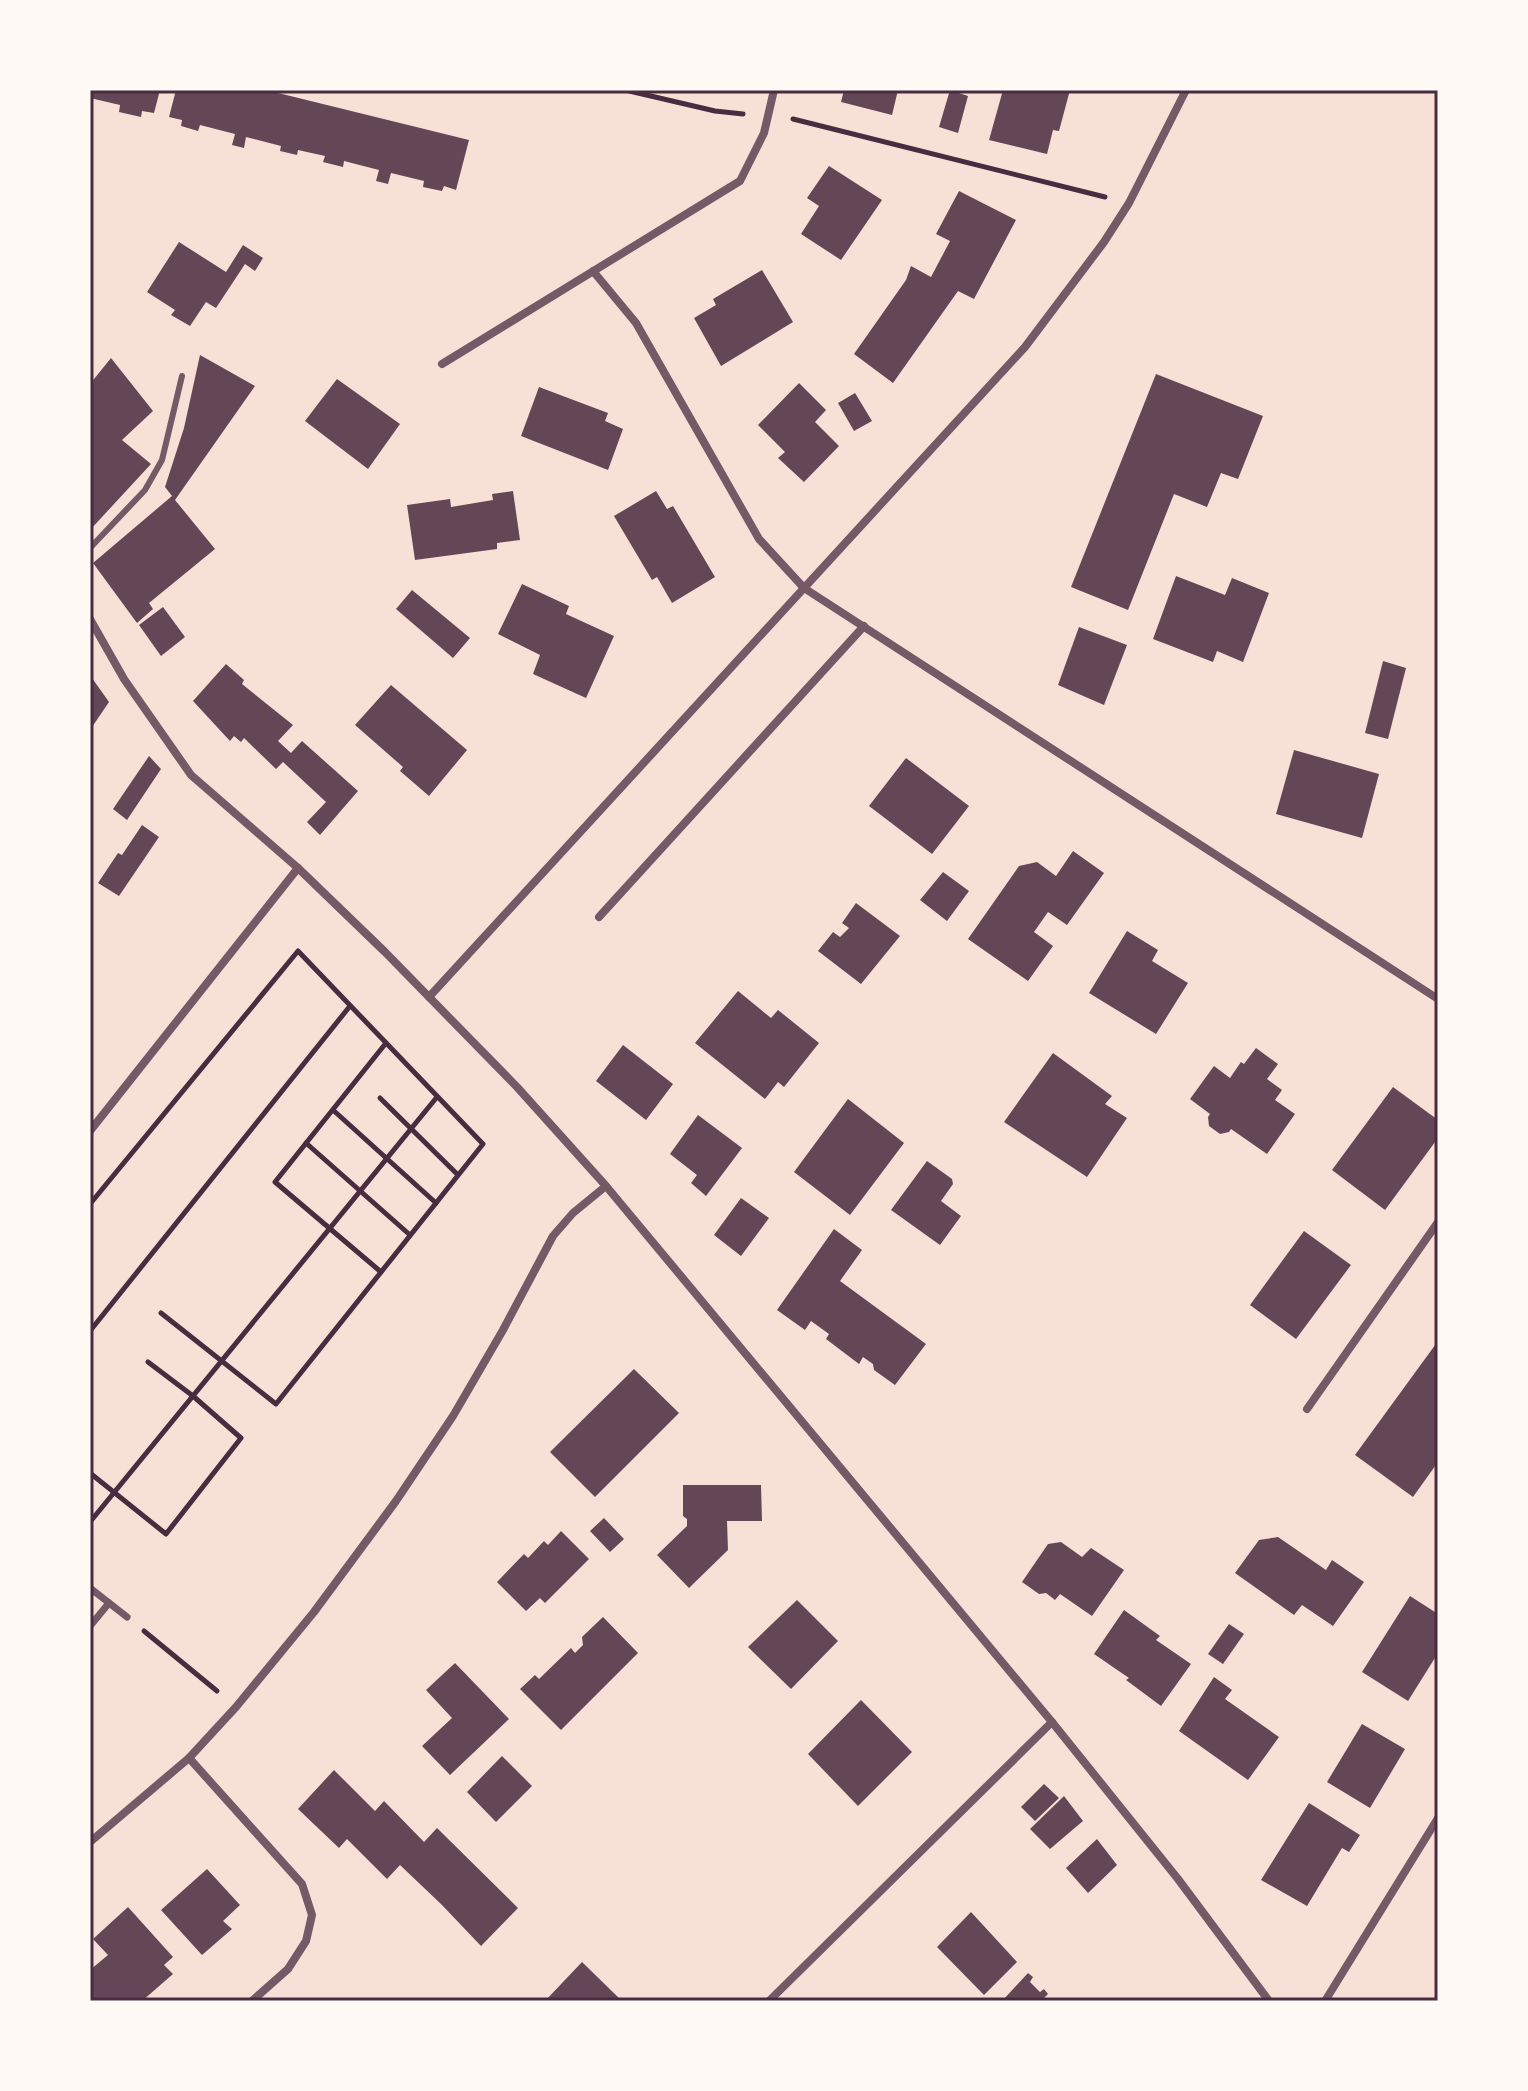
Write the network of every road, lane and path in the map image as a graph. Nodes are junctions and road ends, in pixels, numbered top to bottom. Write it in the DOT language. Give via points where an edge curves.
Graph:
graph roads {
  1 [pos="625,90"];
  2 [pos="774,90"];
  3 [pos="1186,90"];
  4 [pos="768,116"];
  5 [pos="1129,203"];
  6 [pos="593,271"];
  7 [pos="442,364"];
  8 [pos="182,376"];
  9 [pos="90,548"];
  10 [pos="804,588"];
  11 [pos="90,619"];
  12 [pos="864,626"];
  13 [pos="298,868"];
  14 [pos="599,917"];
  15 [pos="429,997"];
  16 [pos="1438,999"];
  17 [pos="350,1006"];
  18 [pos="386,1043"];
  19 [pos="437,1097"];
  20 [pos="380,1098"];
  21 [pos="333,1110"];
  22 [pos="411,1129"];
  23 [pos="90,1131"];
  24 [pos="306,1143"];
  25 [pos="386,1159"];
  26 [pos="458,1175"];
  27 [pos="606,1186"];
  28 [pos="360,1191"];
  29 [pos="436,1203"];
  30 [pos="90,1204"];
  31 [pos="1438,1222"];
  32 [pos="329,1229"];
  33 [pos="410,1235"];
  34 [pos="381,1272"];
  35 [pos="161,1313"];
  36 [pos="90,1331"];
  37 [pos="222,1361"];
  38 [pos="148,1362"];
  39 [pos="193,1396"];
  40 [pos="1307,1409"];
  41 [pos="90,1473"];
  42 [pos="114,1492"];
  43 [pos="90,1522"];
  44 [pos="90,1588"];
  45 [pos="109,1603"];
  46 [pos="127,1617"];
  47 [pos="90,1626"];
  48 [pos="236,1707"];
  49 [pos="1052,1722"];
  50 [pos="189,1758"];
  51 [pos="1438,1818"];
  52 [pos="90,1842"];
  53 [pos="252,2001"];
  54 [pos="769,2001"];
  55 [pos="1269,2001"];
  56 [pos="1325,2001"];
  1 -- 4 [label="path" via="715,111"];
  2 -- 4 [label="street"];
  3 -- 5 [label="street"];
  4 -- 5 [label="path"];
  4 -- 6 [label="street" via="740,181"];
  5 -- 10 [label="street" via="1025,347"];
  6 -- 7 [label="street"];
  6 -- 10 [label="street" via="636,323 759,539"];
  8 -- 9 [label="lane" via="162,460 145,490"];
  10 -- 12 [label="street"];
  10 -- 15 [label="street"];
  11 -- 13 [label="street" via="124,679 191,775"];
  12 -- 14 [label="street"];
  12 -- 16 [label="street"];
  13 -- 15 [label="street"];
  13 -- 23 [label="street"];
  15 -- 27 [label="street"];
  17 -- 18 [label="path"];
  17 -- 30 [label="path" via="298,951"];
  17 -- 36 [label="path"];
  18 -- 19 [label="path"];
  18 -- 21 [label="path"];
  19 -- 22 [label="path"];
  19 -- 26 [label="path" via="483,1144"];
  20 -- 22 [label="path"];
  21 -- 24 [label="path"];
  21 -- 25 [label="path"];
  22 -- 25 [label="path"];
  22 -- 26 [label="path"];
  24 -- 28 [label="path"];
  24 -- 32 [label="path" via="275,1182"];
  25 -- 28 [label="path"];
  25 -- 29 [label="path"];
  26 -- 29 [label="path"];
  27 -- 48 [label="street" via="553,1236 453,1416 405,1489"];
  27 -- 49 [label="street"];
  28 -- 32 [label="path"];
  28 -- 33 [label="path"];
  29 -- 33 [label="path"];
  31 -- 40 [label="street"];
  32 -- 34 [label="path"];
  32 -- 37 [label="path"];
  33 -- 34 [label="path"];
  34 -- 37 [label="path" via="276,1404"];
  35 -- 37 [label="path"];
  37 -- 39 [label="path"];
  38 -- 39 [label="path"];
  39 -- 42 [label="path"];
  39 -- 42 [label="path" via="241,1438 166,1534"];
  41 -- 42 [label="path"];
  42 -- 43 [label="path"];
  44 -- 45 [label="street"];
  45 -- 46 [label="street"];
  45 -- 47 [label="street"];
  46 -- 48 [label="path"];
  48 -- 50 [label="street"];
  49 -- 54 [label="street"];
  49 -- 55 [label="street"];
  50 -- 52 [label="street"];
  50 -- 53 [label="street" via="302,1884 312,1915 306,1941 288,1969"];
  51 -- 56 [label="street"];
}
